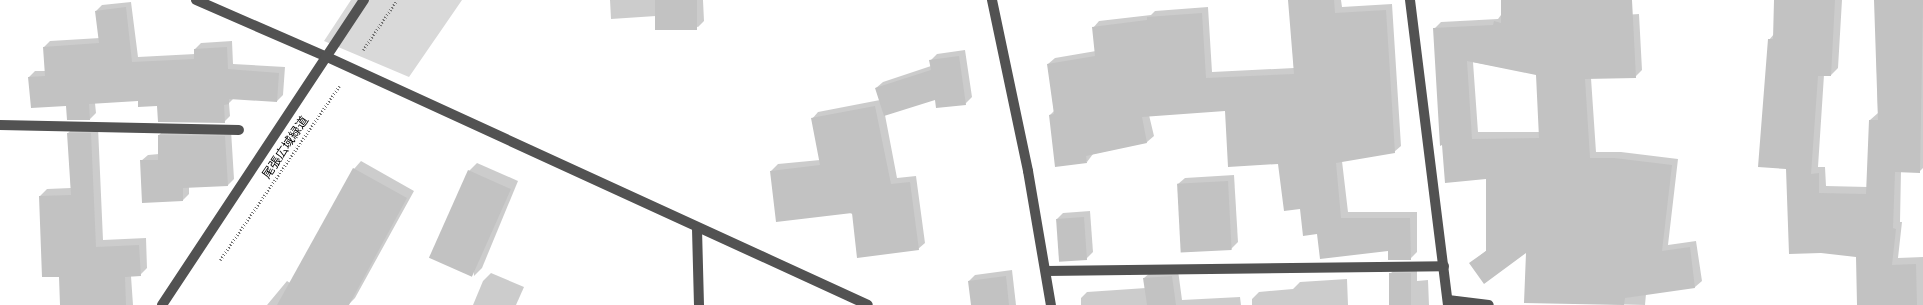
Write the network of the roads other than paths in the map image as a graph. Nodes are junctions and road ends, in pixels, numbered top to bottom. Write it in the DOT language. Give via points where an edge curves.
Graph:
graph roads {
  1 [pos="196,0"];
  2 [pos="364,0"];
  3 [pos="992,0"];
  4 [pos="1410,0"];
  5 [pos="325,56"];
  6 [pos="0,125"];
  7 [pos="239,130"];
  8 [pos="698,229"];
  9 [pos="1444,266"];
  10 [pos="1046,271"];
  11 [pos="1448,303"];
  12 [pos="162,305"];
  13 [pos="699,305"];
  14 [pos="868,305"];
  15 [pos="1051,305"];
  16 [pos="1489,305"];
  1 -- 5 [label="street"];
  2 -- 5 [label="street"];
  3 -- 10 [label="street"];
  4 -- 9 [label="street"];
  5 -- 8 [label="street"];
  5 -- 12 [label="street"];
  6 -- 7 [label="street"];
  8 -- 13 [label="street"];
  8 -- 14 [label="street"];
  9 -- 10 [label="street"];
  9 -- 11 [label="street"];
  10 -- 15 [label="street"];
  11 -- 16 [label="street"];
}
